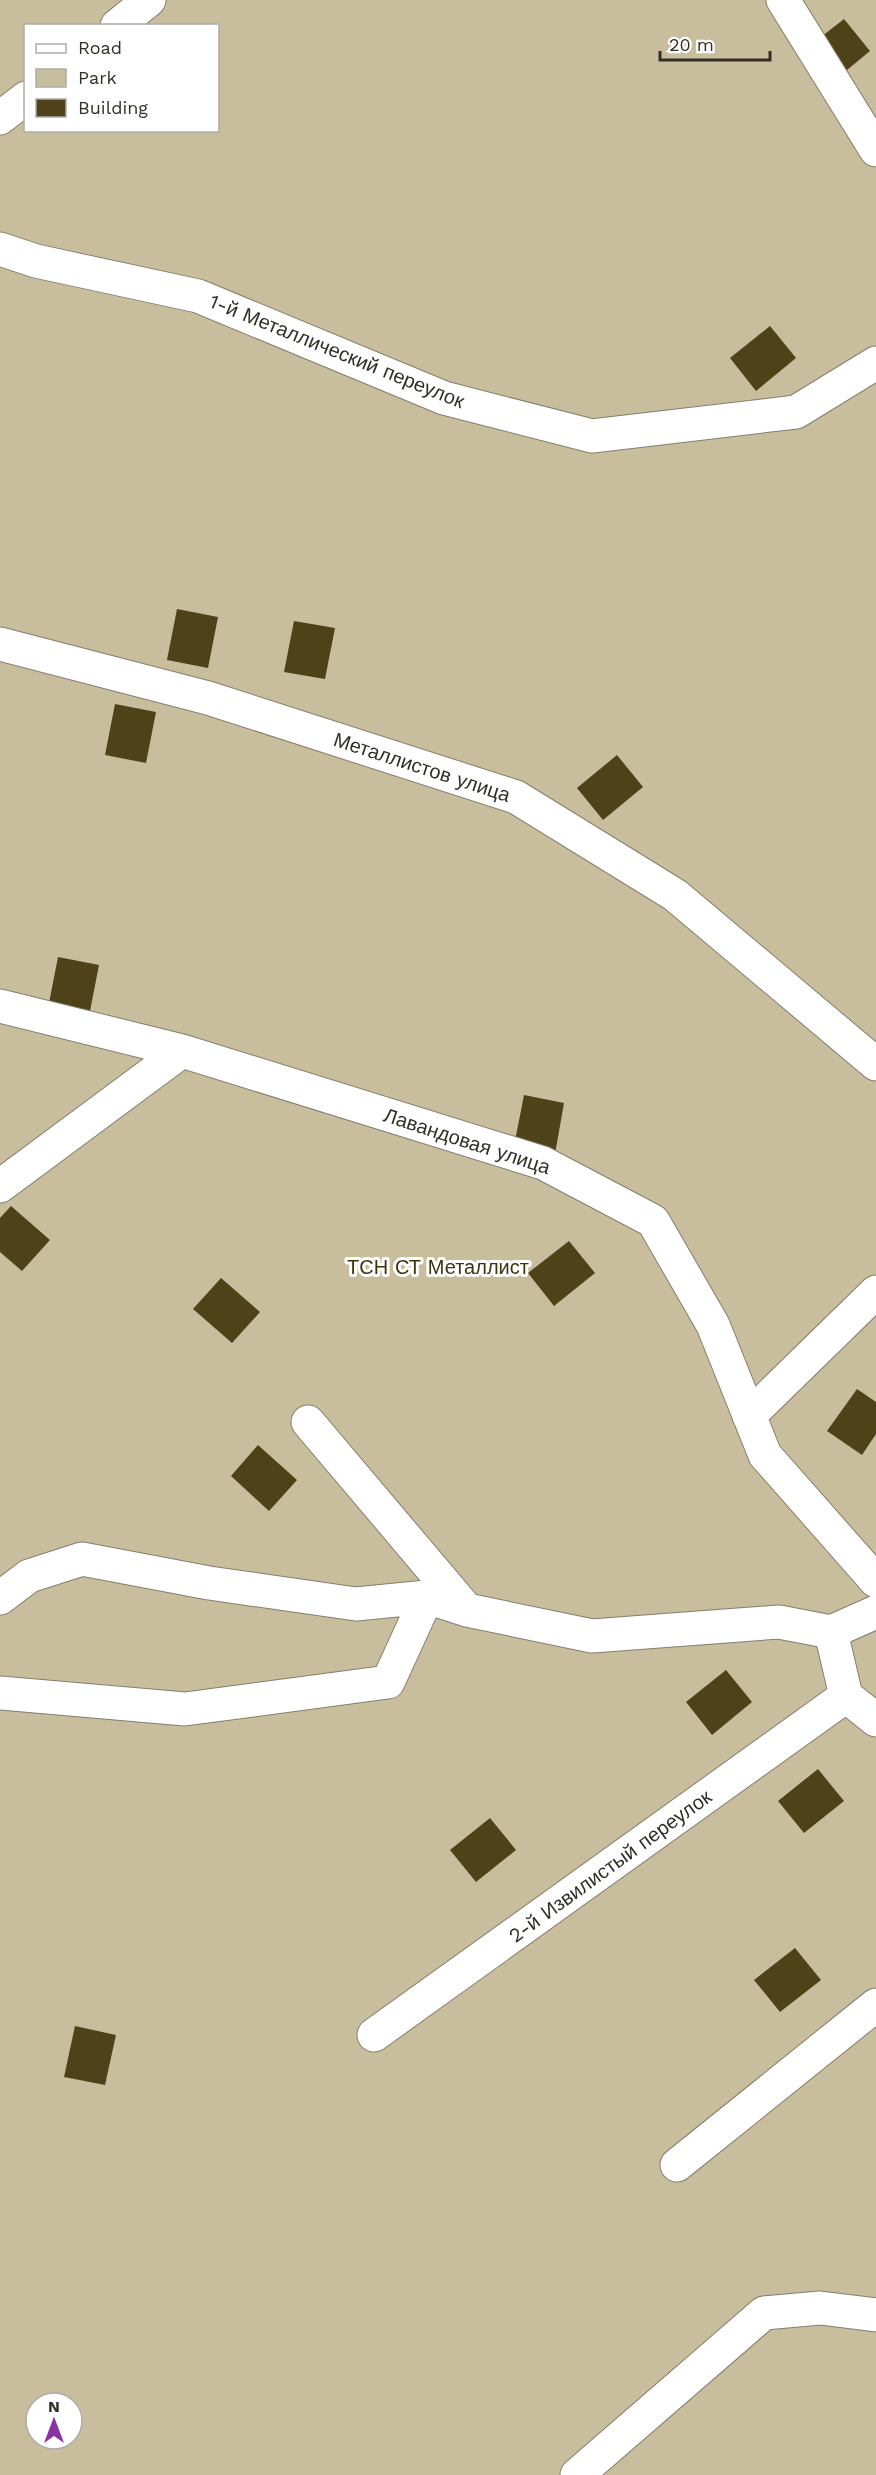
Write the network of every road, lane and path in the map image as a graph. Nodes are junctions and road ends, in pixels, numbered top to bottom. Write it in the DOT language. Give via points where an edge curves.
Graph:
graph roads {
  1 [pos="149,0"];
  2 [pos="783,0"];
  3 [pos="119,24"];
  4 [pos="24,100"];
  5 [pos="0,118"];
  6 [pos="876,150"];
  7 [pos="0,249"];
  8 [pos="876,363"];
  9 [pos="0,644"];
  10 [pos="0,1006"];
  11 [pos="182,1051"];
  12 [pos="876,1064"];
  13 [pos="0,1186"];
  14 [pos="876,1292"];
  15 [pos="749,1416"];
  16 [pos="308,1422"];
  17 [pos="876,1581"];
  18 [pos="427,1597"];
  19 [pos="0,1598"];
  20 [pos="467,1610"];
  21 [pos="876,1612"];
  22 [pos="831,1632"];
  23 [pos="0,1693"];
  24 [pos="846,1696"];
  25 [pos="876,1720"];
  26 [pos="876,2005"];
  27 [pos="374,2035"];
  28 [pos="677,2165"];
  29 [pos="876,2315"];
  30 [pos="577,2475"];
  1 -- 3 [label="street"];
  2 -- 6 [label="street"];
  4 -- 5 [label="street"];
  7 -- 8 [label="street, 1-й Металлический переулок" via="36,261 198,296 444,398 592,436 796,412"];
  9 -- 12 [label="street, Металлистов улица" via="208,698 516,797 675,895"];
  10 -- 11 [label="street, Лавандовая улица"];
  11 -- 13 [label="street"];
  11 -- 15 [label="street, Лавандовая улица" via="543,1163 652,1221 713,1325"];
  14 -- 15 [label="street"];
  15 -- 17 [label="street, Лавандовая улица" via="765,1455"];
  16 -- 20 [label="street"];
  18 -- 19 [label="street" via="356,1604 208,1583 82,1558 29,1576"];
  18 -- 20 [label="street"];
  18 -- 23 [label="street" via="388,1682 185,1709"];
  20 -- 22 [label="street" via="592,1636 779,1622"];
  21 -- 22 [label="street"];
  22 -- 24 [label="street"];
  24 -- 25 [label="street"];
  24 -- 27 [label="street, 2-й Извилистый переулок"];
  26 -- 28 [label="street"];
  29 -- 30 [label="street" via="820,2308 764,2313"];
}
